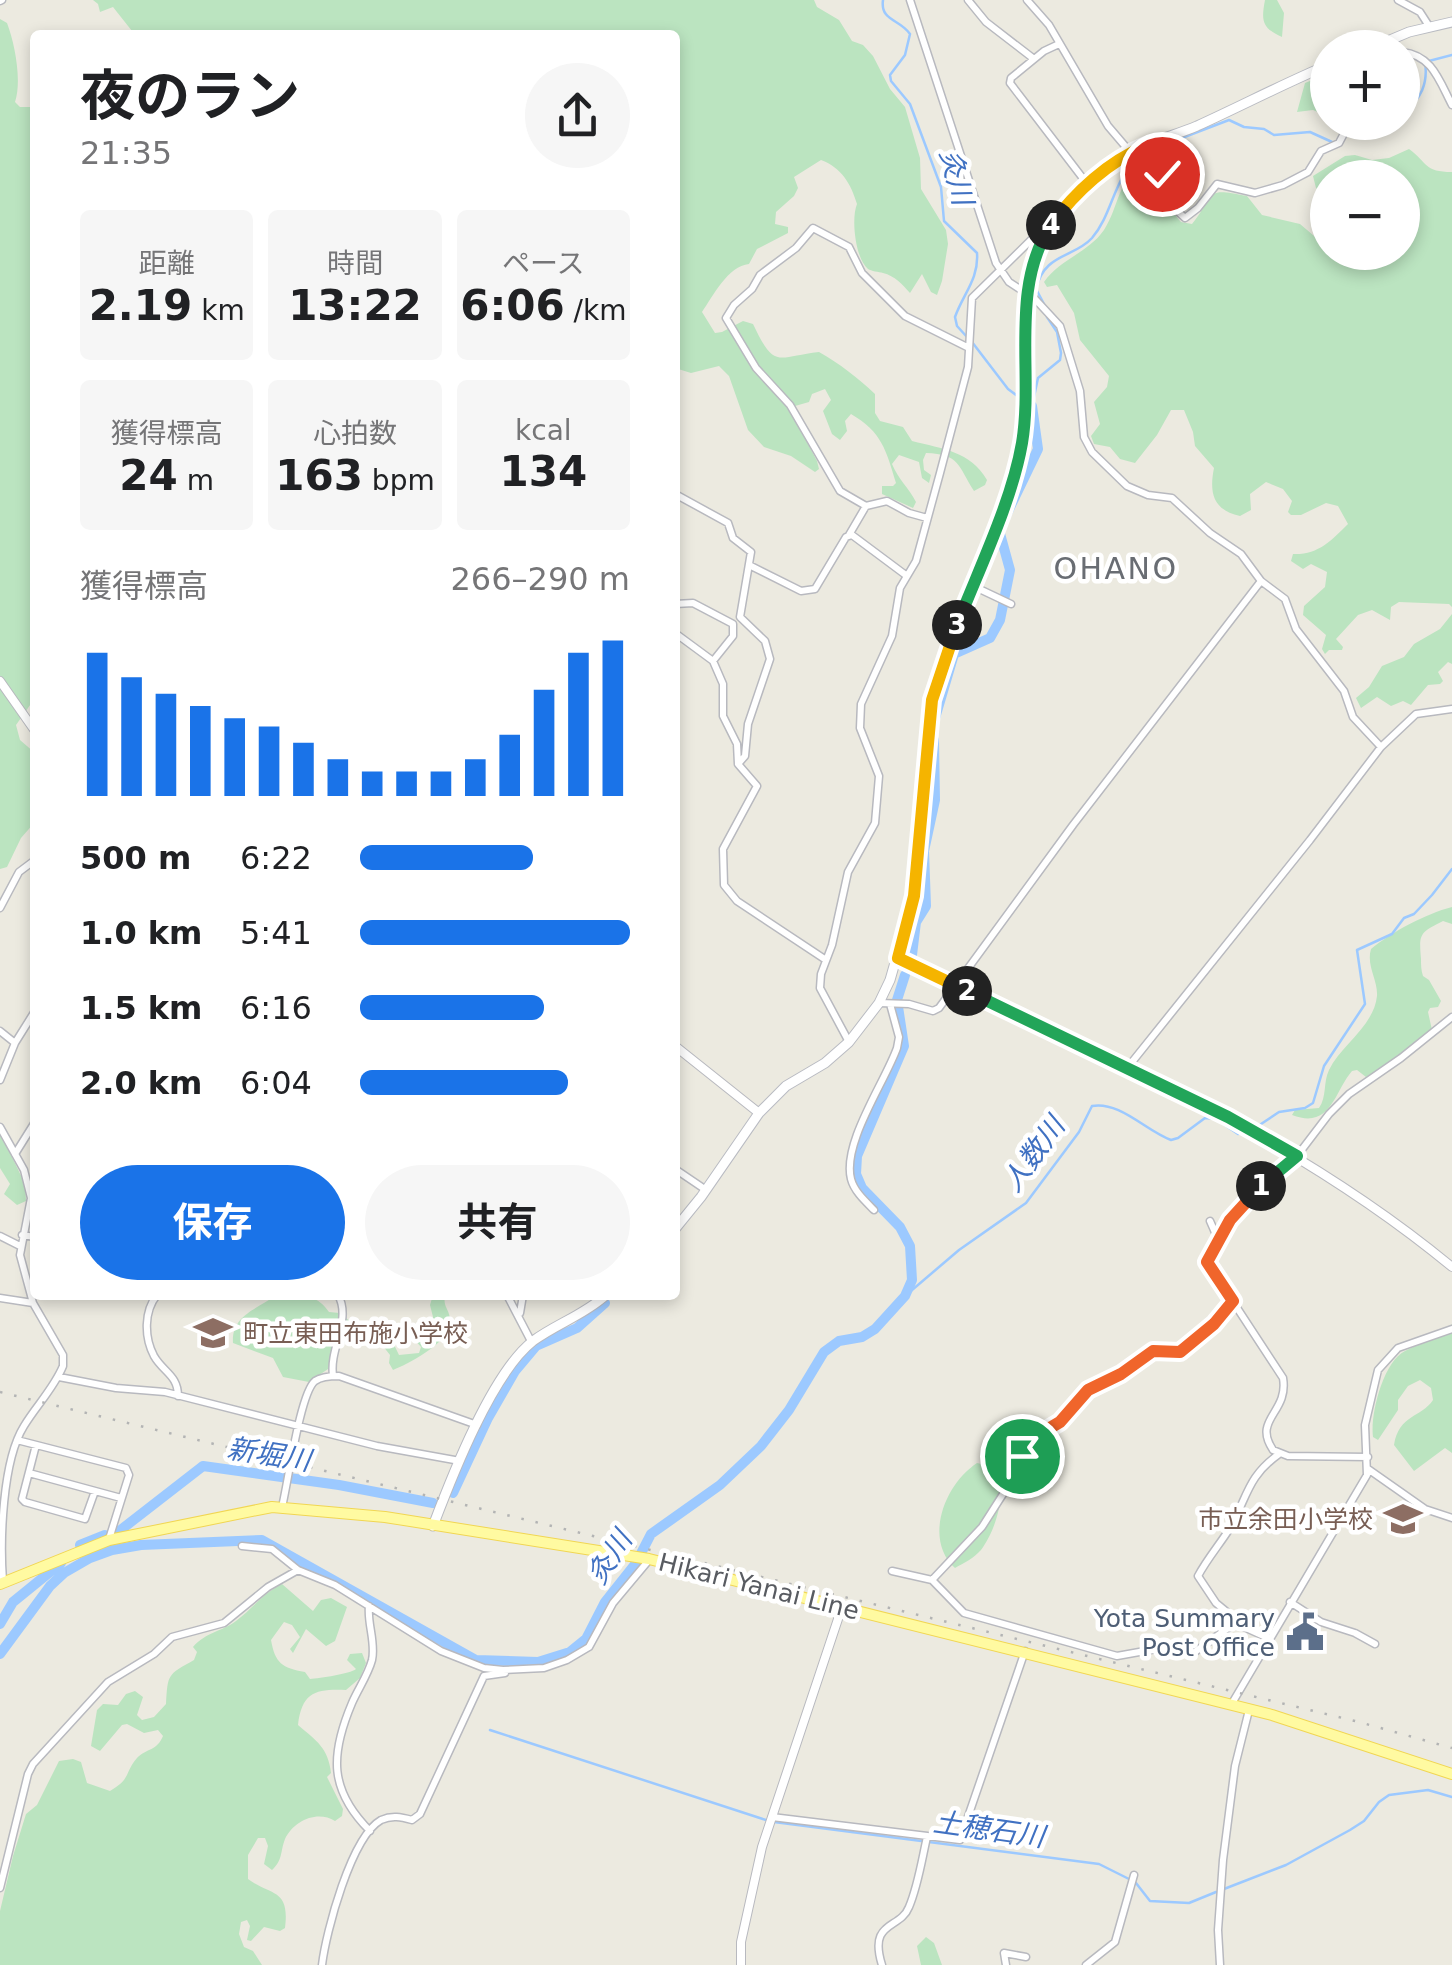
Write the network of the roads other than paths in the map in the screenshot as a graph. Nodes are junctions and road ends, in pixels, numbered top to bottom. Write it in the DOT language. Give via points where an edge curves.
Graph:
graph roads {
  1 [pos="910,0"];
  2 [pos="968,0"];
  3 [pos="1027,0"];
  4 [pos="1398,0"];
  5 [pos="1452,22"];
  6 [pos="1429,26"];
  7 [pos="1420,30"];
  8 [pos="1059,44"];
  9 [pos="1420,55"];
  10 [pos="1034,59"];
  11 [pos="1310,73"];
  12 [pos="1452,104"];
  13 [pos="1341,140"];
  14 [pos="1148,149"];
  15 [pos="1131,153"];
  16 [pos="1088,184"];
  17 [pos="1043,238"];
  18 [pos="1000,271"];
  19 [pos="1028,293"];
  20 [pos="970,343"];
  21 [pos="680,497"];
  22 [pos="866,506"];
  23 [pos="927,518"];
  24 [pos="849,534"];
  25 [pos="749,564"];
  26 [pos="907,576"];
  27 [pos="1261,581"];
  28 [pos="972,586"];
  29 [pos="680,604"];
  30 [pos="1010,604"];
  31 [pos="680,637"];
  32 [pos="713,661"];
  33 [pos="0,681"];
  34 [pos="1452,709"];
  35 [pos="30,723"];
  36 [pos="1381,747"];
  37 [pos="738,764"];
  38 [pos="30,864"];
  39 [pos="0,908"];
  40 [pos="898,958"];
  41 [pos="826,960"];
  42 [pos="954,984"];
  43 [pos="887,1004"];
  44 [pos="1452,1016"];
  45 [pos="30,1019"];
  46 [pos="0,1031"];
  47 [pos="849,1042"];
  48 [pos="15,1043"];
  49 [pos="680,1050"];
  50 [pos="1127,1068"];
  51 [pos="0,1080"];
  52 [pos="759,1113"];
  53 [pos="0,1127"];
  54 [pos="30,1130"];
  55 [pos="15,1154"];
  56 [pos="1297,1156"];
  57 [pos="680,1172"];
  58 [pos="706,1190"];
  59 [pos="30,1195"];
  60 [pos="874,1210"];
  61 [pos="30,1213"];
  62 [pos="1210,1221"];
  63 [pos="680,1223"];
  64 [pos="22,1235"];
  65 [pos="0,1236"];
  66 [pos="30,1236"];
  67 [pos="1218,1238"];
  68 [pos="20,1246"];
  69 [pos="1452,1267"];
  70 [pos="30,1294"];
  71 [pos="0,1298"];
  72 [pos="31,1300"];
  73 [pos="154,1300"];
  74 [pos="341,1300"];
  75 [pos="510,1300"];
  76 [pos="522,1300"];
  77 [pos="598,1300"];
  78 [pos="1233,1301"];
  79 [pos="32,1303"];
  80 [pos="519,1316"];
  81 [pos="1452,1329"];
  82 [pos="532,1342"];
  83 [pos="333,1375"];
  84 [pos="59,1377"];
  85 [pos="178,1396"];
  86 [pos="300,1424"];
  87 [pos="478,1426"];
  88 [pos="17,1440"];
  89 [pos="36,1444"];
  90 [pos="1280,1454"];
  91 [pos="1368,1457"];
  92 [pos="462,1461"];
  93 [pos="1368,1469"];
  94 [pos="28,1473"];
  95 [pos="95,1491"];
  96 [pos="121,1498"];
  97 [pos="282,1507"];
  98 [pos="1,1512"];
  99 [pos="1452,1518"];
  100 [pos="434,1526"];
  101 [pos="110,1540"];
  102 [pos="1,1544"];
  103 [pos="242,1546"];
  104 [pos="643,1558"];
  105 [pos="298,1570"];
  106 [pos="892,1572"];
  107 [pos="932,1580"];
  108 [pos="2,1583"];
  109 [pos="1290,1602"];
  110 [pos="369,1606"];
  111 [pos="842,1607"];
  112 [pos="1239,1623"];
  113 [pos="1268,1638"];
  114 [pos="1375,1644"];
  115 [pos="1025,1651"];
  116 [pos="526,1670"];
  117 [pos="1231,1704"];
  118 [pos="1249,1709"];
  119 [pos="1452,1774"];
  120 [pos="772,1817"];
  121 [pos="370,1831"];
  122 [pos="926,1840"];
  123 [pos="1132,1877"];
  124 [pos="0,1888"];
  125 [pos="1026,1957"];
  126 [pos="322,1965"];
  127 [pos="741,1965"];
  128 [pos="882,1965"];
  129 [pos="1006,1965"];
  130 [pos="1086,1965"];
  131 [pos="1220,1965"];
  1 -- 18 [label="street"];
  2 -- 10 [label="street"];
  3 -- 8 [label="street"];
  4 -- 6 [label="street"];
  5 -- 6 [label="main road"];
  6 -- 7 [label="main road"];
  8 -- 10 [label="street"];
  8 -- 15 [label="street"];
  9 -- 12 [label="street"];
  10 -- 16 [label="street" via="1010,83"];
  11 -- 14 [label="main road"];
  13 -- 14 [label="street" via="1321,151 1308,172 1262,193 1217,184 1185,218"];
  14 -- 15 [label="main road"];
  15 -- 16 [label="main road"];
  16 -- 17 [label="main road"];
  17 -- 18 [label="street" via="1033,238"];
  17 -- 19 [label="main road"];
  18 -- 19 [label="street"];
  18 -- 20 [label="street" via="972,298"];
  19 -- 27 [label="street" via="1060,326 1092,452 1127,486 1172,498 1237,550"];
  19 -- 28 [label="main road" via="1024,430 1015,473"];
  20 -- 22 [label="street" via="905,316 862,273 849,247 813,228 734,305 726,323 790,404 840,491"];
  20 -- 23 [label="street"];
  21 -- 25 [label="street" via="728,523 733,538 750,549"];
  22 -- 23 [label="street" via="886,501"];
  22 -- 24 [label="street"];
  23 -- 26 [label="street"];
  24 -- 25 [label="street" via="815,589 802,591"];
  24 -- 26 [label="street"];
  25 -- 37 [label="street" via="740,617 765,641 770,660"];
  26 -- 41 [label="street" via="892,636 867,684 858,720 879,776 874,823 848,872"];
  27 -- 36 [label="street" via="1285,600 1296,629 1344,690 1353,717"];
  27 -- 42 [label="street"];
  28 -- 30 [label="street"];
  28 -- 40 [label="main road" via="932,700 914,896"];
  29 -- 32 [label="street" via="694,603 732,622 733,636"];
  31 -- 32 [label="street"];
  32 -- 37 [label="street" via="724,684 723,716 737,744"];
  33 -- 35 [label="street"];
  34 -- 36 [label="street" via="1416,714"];
  36 -- 50 [label="street"];
  37 -- 41 [label="street" via="757,786 723,849 727,891"];
  38 -- 39 [label="street"];
  40 -- 42 [label="street"];
  40 -- 43 [label="main road"];
  41 -- 47 [label="street" via="822,992"];
  42 -- 43 [label="street" via="937,1010"];
  42 -- 50 [label="street"];
  43 -- 47 [label="main road"];
  43 -- 60 [label="street" via="897,1048 850,1166 853,1185"];
  44 -- 56 [label="street" via="1349,1094"];
  45 -- 48 [label="street"];
  46 -- 48 [label="street"];
  47 -- 52 [label="main road"];
  48 -- 51 [label="street"];
  49 -- 52 [label="street"];
  50 -- 56 [label="street"];
  52 -- 58 [label="main road"];
  53 -- 55 [label="street"];
  54 -- 55 [label="street"];
  55 -- 59 [label="street"];
  56 -- 67 [label="street"];
  56 -- 69 [label="street"];
  57 -- 58 [label="street"];
  58 -- 63 [label="main road"];
  61 -- 64 [label="street"];
  62 -- 67 [label="street"];
  64 -- 66 [label="street"];
  64 -- 68 [label="street"];
  65 -- 68 [label="street"];
  67 -- 78 [label="street" via="1207,1262"];
  68 -- 70 [label="street"];
  71 -- 79 [label="street"];
  72 -- 79 [label="street"];
  73 -- 85 [label="street" via="147,1312 150,1342 175,1378"];
  74 -- 83 [label="street"];
  75 -- 80 [label="street"];
  76 -- 80 [label="street"];
  77 -- 82 [label="main road"];
  78 -- 90 [label="street" via="1283,1378 1285,1396 1266,1432"];
  78 -- 107 [label="street" via="1186,1348 1153,1351 1088,1390 1060,1422 1028,1441 982,1527"];
  79 -- 84 [label="street" via="63,1355"];
  80 -- 82 [label="street"];
  81 -- 91 [label="street" via="1398,1348 1385,1360 1366,1419"];
  82 -- 87 [label="main road" via="505,1372"];
  83 -- 86 [label="street" via="314,1382"];
  83 -- 87 [label="street"];
  84 -- 85 [label="street"];
  84 -- 88 [label="street"];
  85 -- 86 [label="street"];
  86 -- 92 [label="street"];
  86 -- 97 [label="street"];
  87 -- 92 [label="main road"];
  88 -- 89 [label="street"];
  88 -- 98 [label="street"];
  89 -- 94 [label="street"];
  89 -- 96 [label="street" via="126,1468 130,1475"];
  90 -- 91 [label="street"];
  90 -- 112 [label="street" via="1251,1479 1230,1528 1198,1576"];
  91 -- 93 [label="street"];
  92 -- 100 [label="main road"];
  93 -- 99 [label="street" via="1425,1509"];
  93 -- 109 [label="street"];
  94 -- 95 [label="street"];
  94 -- 95 [label="street" via="24,1502 85,1519"];
  95 -- 96 [label="street"];
  96 -- 101 [label="street"];
  97 -- 100 [label="main road, Hikari Yanai Line"];
  97 -- 101 [label="main road, Hikari Yanai Line"];
  98 -- 102 [label="street"];
  100 -- 104 [label="main road, Hikari Yanai Line"];
  101 -- 108 [label="main road, Hikari Yanai Line"];
  102 -- 108 [label="street"];
  103 -- 105 [label="street" via="263,1545"];
  104 -- 111 [label="main road, Hikari Yanai Line"];
  104 -- 116 [label="street" via="589,1646 556,1664"];
  105 -- 110 [label="street"];
  105 -- 124 [label="street" via="224,1623 172,1637 100,1688 28,1774"];
  106 -- 107 [label="street"];
  107 -- 112 [label="street" via="964,1613 1117,1656 1156,1649 1192,1654"];
  109 -- 113 [label="street"];
  109 -- 114 [label="street"];
  110 -- 116 [label="street" via="466,1662"];
  110 -- 121 [label="street" via="373,1656 335,1763 348,1808"];
  111 -- 115 [label="main road, Hikari Yanai Line"];
  111 -- 120 [label="street"];
  112 -- 113 [label="street"];
  113 -- 117 [label="street"];
  115 -- 117 [label="main road, Hikari Yanai Line"];
  115 -- 122 [label="street" via="960,1840"];
  116 -- 121 [label="street" via="484,1676 420,1814 412,1820 390,1817"];
  117 -- 118 [label="main road, Hikari Yanai Line"];
  118 -- 119 [label="main road, Hikari Yanai Line"];
  118 -- 131 [label="street" via="1220,1891"];
  120 -- 122 [label="street"];
  120 -- 127 [label="street"];
  121 -- 126 [label="street" via="338,1892"];
  122 -- 128 [label="street" via="908,1910 884,1928"];
  123 -- 130 [label="street" via="1115,1942"];
  125 -- 129 [label="street" via="1004,1953"];
}
